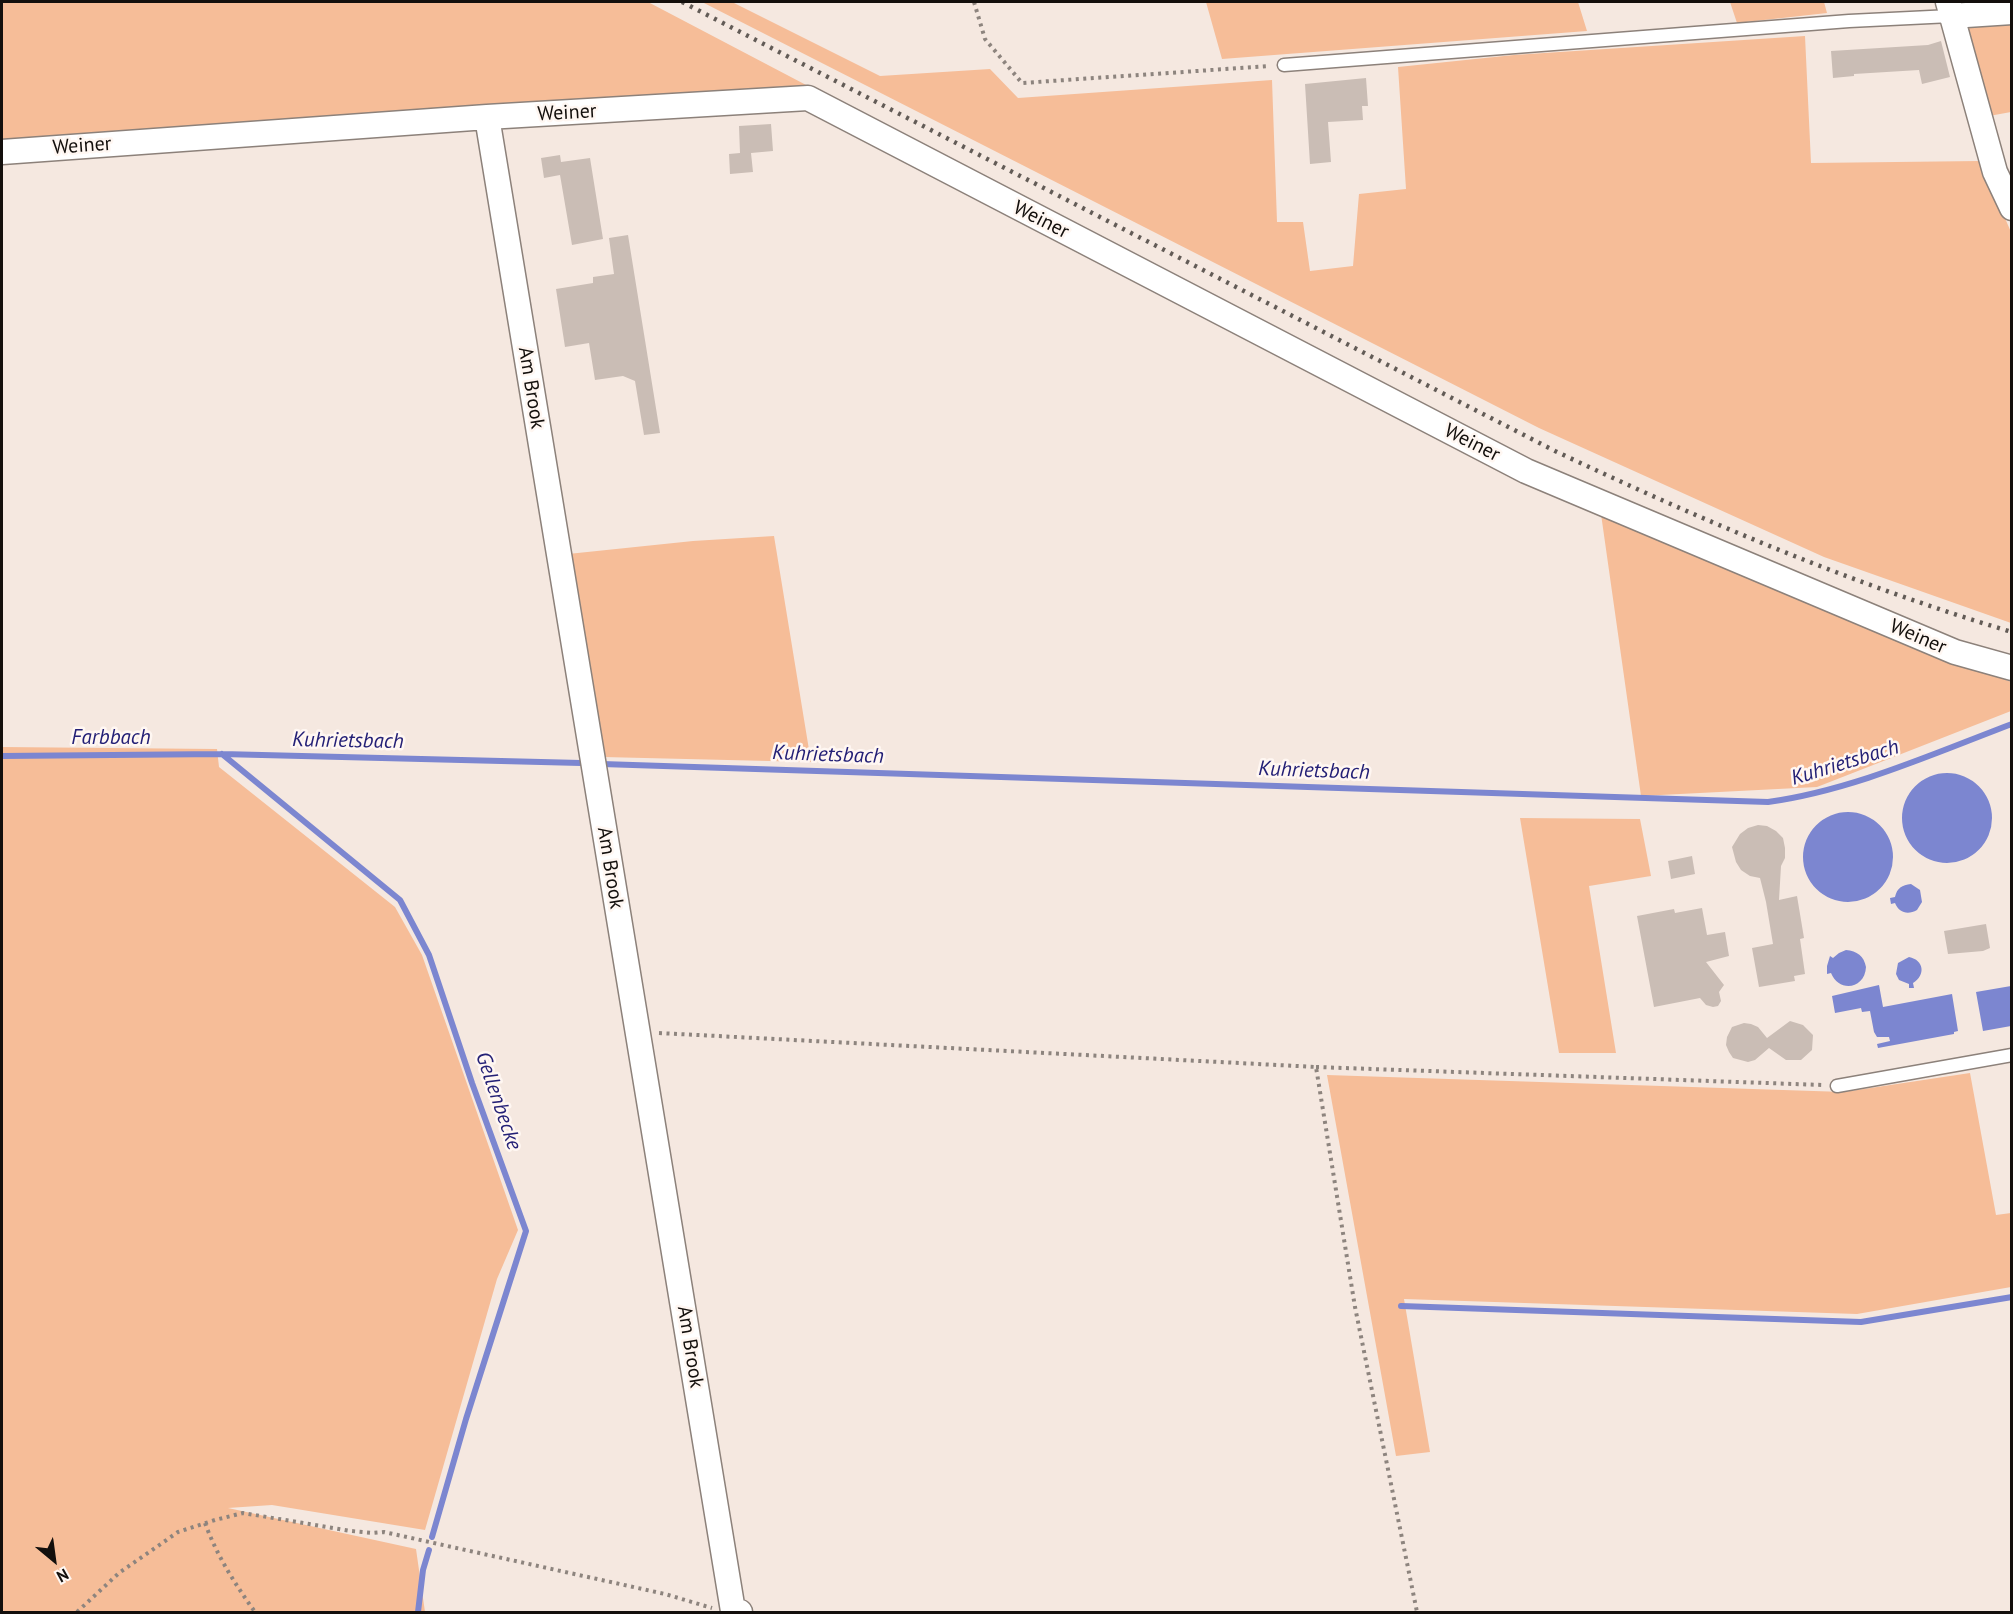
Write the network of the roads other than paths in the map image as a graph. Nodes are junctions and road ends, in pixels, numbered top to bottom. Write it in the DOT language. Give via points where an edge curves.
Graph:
graph roads {
  1 [pos="1950,9"];
  2 [pos="2012,12"];
  3 [pos="1284,65"];
  4 [pos="487,117"];
  5 [pos="2,152"];
  6 [pos="2012,208"];
  7 [pos="2012,668"];
  8 [pos="2012,1055"];
  9 [pos="1837,1086"];
  10 [pos="736,1612"];
  1 -- 2 [label="street"];
  1 -- 3 [label="lane" via="1849,21"];
  1 -- 6 [label="street" via="1995,172"];
  4 -- 5 [label="street, Weiner"];
  4 -- 7 [label="street, Weiner" via="808,99 1526,471 1955,652"];
  4 -- 10 [label="street, Am Brook"];
  8 -- 9 [label="lane"];
}
